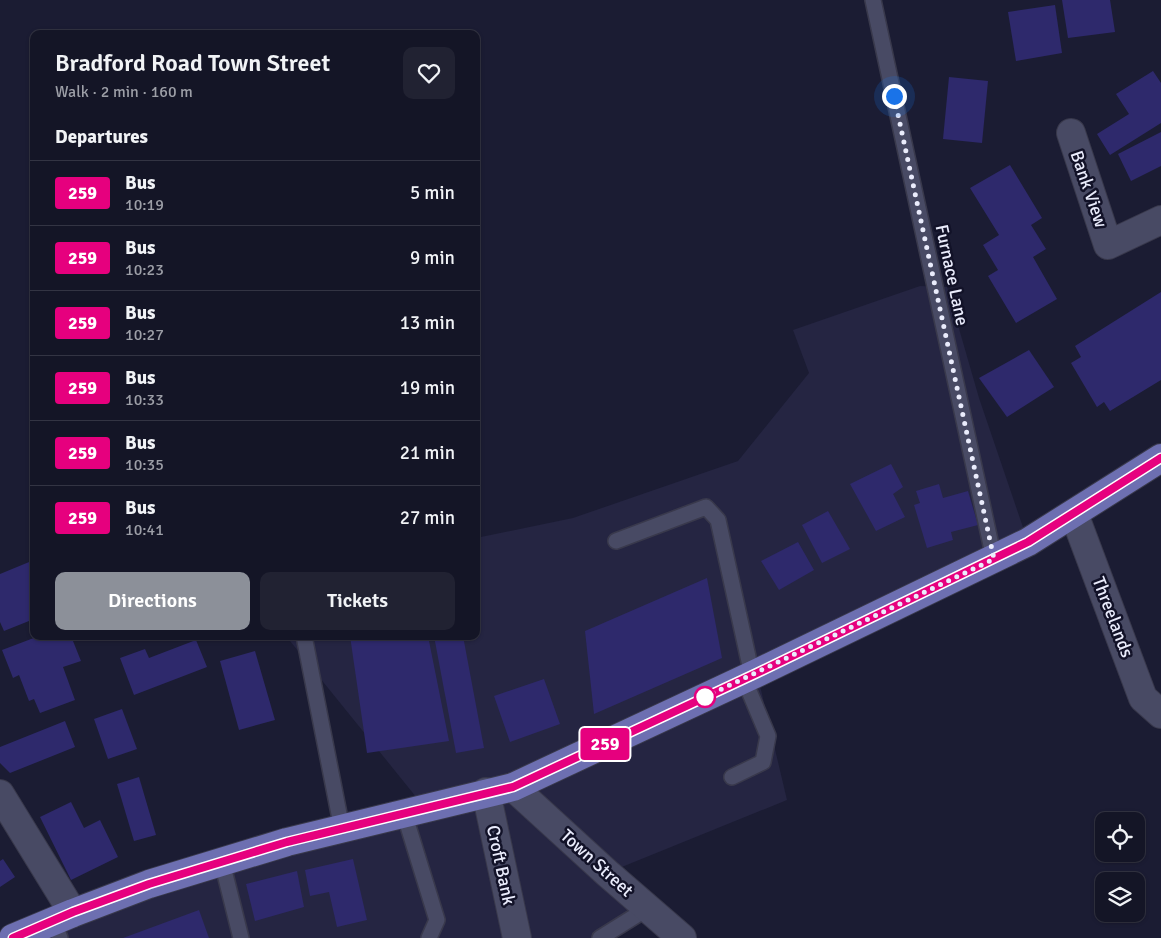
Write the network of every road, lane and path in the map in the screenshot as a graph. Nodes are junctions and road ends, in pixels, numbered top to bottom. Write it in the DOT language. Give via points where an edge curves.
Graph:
graph roads {
  1 [pos="873,0"];
  2 [pos="1071,133"];
  3 [pos="1161,220"];
  4 [pos="1161,458"];
  5 [pos="1074,514"];
  6 [pos="616,541"];
  7 [pos="994,559"];
  8 [pos="305,640"];
  9 [pos="748,677"];
  10 [pos="1161,714"];
  11 [pos="732,777"];
  12 [pos="513,787"];
  13 [pos="486,792"];
  14 [pos="0,794"];
  15 [pos="404,813"];
  16 [pos="342,828"];
  17 [pos="222,862"];
  18 [pos="648,908"];
  19 [pos="62,924"];
  20 [pos="13,938"];
  21 [pos="242,938"];
  22 [pos="429,938"];
  23 [pos="517,938"];
  24 [pos="600,938"];
  25 [pos="682,938"];
  1 -- 7 [label="lane, Furnace Lane"];
  2 -- 3 [label="street, Bank View" via="1108,245"];
  4 -- 5 [label="main road"];
  5 -- 7 [label="main road"];
  5 -- 10 [label="street, Threelands" via="1143,698"];
  6 -- 9 [label="lane" via="706,506 718,520"];
  7 -- 9 [label="main road"];
  8 -- 16 [label="lane"];
  9 -- 11 [label="lane" via="768,736 763,762"];
  9 -- 12 [label="main road"];
  12 -- 13 [label="main road"];
  12 -- 18 [label="street, Town Street"];
  13 -- 15 [label="main road"];
  13 -- 23 [label="street, Croft Bank"];
  14 -- 19 [label="street"];
  15 -- 16 [label="main road"];
  15 -- 22 [label="lane" via="437,920"];
  16 -- 17 [label="main road"];
  17 -- 19 [label="main road" via="149,884"];
  17 -- 21 [label="lane"];
  18 -- 24 [label="lane"];
  18 -- 25 [label="street, Town Street"];
  19 -- 20 [label="main road"];
}
